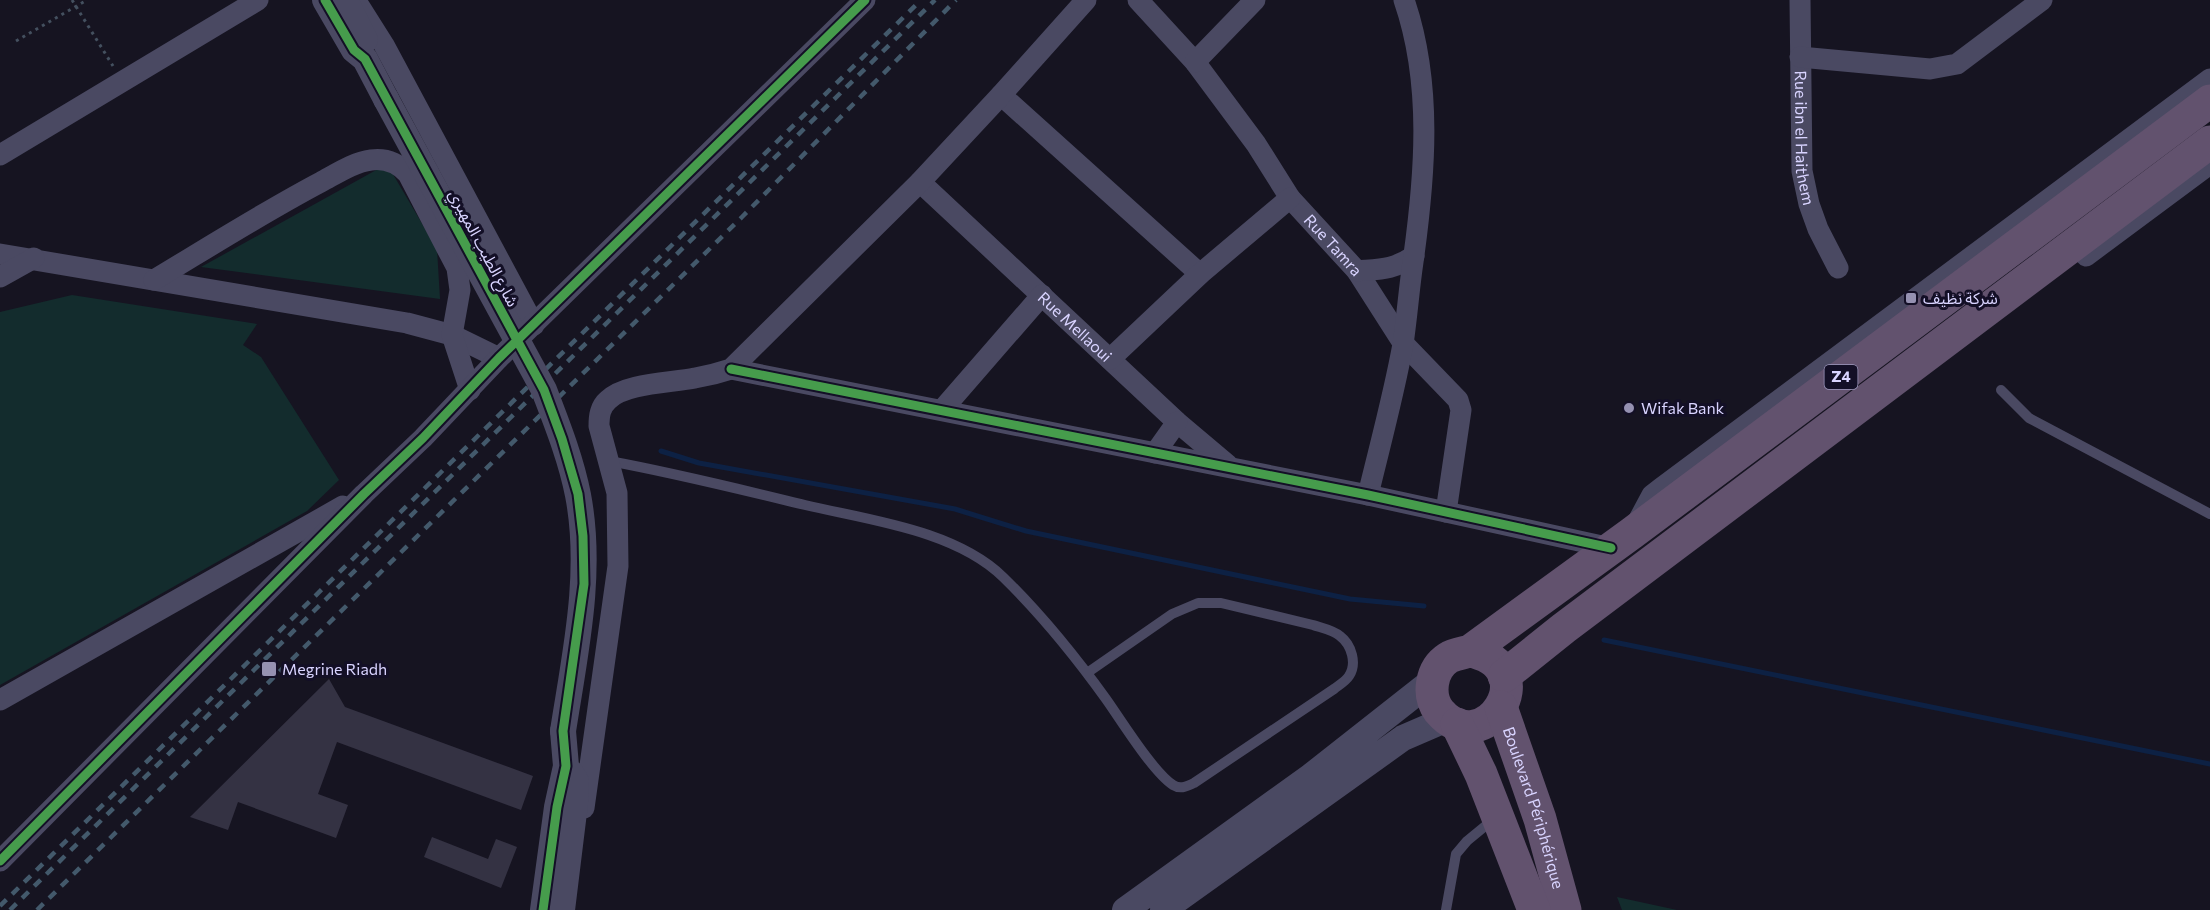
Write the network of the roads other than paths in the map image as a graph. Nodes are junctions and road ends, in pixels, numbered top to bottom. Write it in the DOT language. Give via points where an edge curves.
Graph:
graph roads {
  1 [pos="258,0"];
  2 [pos="325,0"];
  3 [pos="345,0"];
  4 [pos="356,0"];
  5 [pos="865,0"];
  6 [pos="1086,0"];
  7 [pos="1138,0"];
  8 [pos="1255,0"];
  9 [pos="1404,0"];
  10 [pos="1800,0"];
  11 [pos="2042,0"];
  12 [pos="1800,57"];
  13 [pos="365,59"];
  14 [pos="1195,62"];
  15 [pos="2210,78"];
  16 [pos="1001,95"];
  17 [pos="2210,101"];
  18 [pos="2210,142"];
  19 [pos="0,155"];
  20 [pos="2210,164"];
  21 [pos="920,182"];
  22 [pos="1290,198"];
  23 [pos="0,254"];
  24 [pos="1414,256"];
  25 [pos="34,258"];
  26 [pos="1838,268"];
  27 [pos="1357,271"];
  28 [pos="1200,274"];
  29 [pos="0,277"];
  30 [pos="154,280"];
  31 [pos="1042,296"];
  32 [pos="534,325"];
  33 [pos="452,335"];
  34 [pos="1403,343"];
  35 [pos="500,358"];
  36 [pos="1110,360"];
  37 [pos="731,369"];
  38 [pos="470,390"];
  39 [pos="2001,390"];
  40 [pos="942,410"];
  41 [pos="1177,422"];
  42 [pos="1155,453"];
  43 [pos="609,461"];
  44 [pos="1231,468"];
  45 [pos="364,494"];
  46 [pos="1368,495"];
  47 [pos="1446,512"];
  48 [pos="2210,514"];
  49 [pos="1621,541"];
  50 [pos="1564,628"];
  51 [pos="1539,650"];
  52 [pos="1470,651"];
  53 [pos="1087,673"];
  54 [pos="1432,680"];
  55 [pos="1503,692"];
  56 [pos="0,700"];
  57 [pos="1452,722"];
  58 [pos="566,766"];
  59 [pos="1522,768"];
  60 [pos="1498,816"];
  61 [pos="571,835"];
  62 [pos="0,861"];
  63 [pos="543,910"];
  64 [pos="562,910"];
  65 [pos="1125,910"];
  66 [pos="1163,910"];
  67 [pos="1446,910"];
  68 [pos="1534,910"];
  69 [pos="1564,910"];
  1 -- 19 [label="street"];
  2 -- 13 [label="street" via="354,50"];
  3 -- 13 [label="street" via="365,40"];
  4 -- 32 [label="street"];
  5 -- 32 [label="street"];
  6 -- 16 [label="street"];
  7 -- 14 [label="street, Rue Tamra"];
  8 -- 14 [label="street"];
  9 -- 24 [label="street" via="1419,60 1424,112 1423,183"];
  10 -- 12 [label="street, Rue ibn el Haithem"];
  11 -- 12 [label="street" via="1957,64 1942,68"];
  12 -- 26 [label="street, Rue ibn el Haithem" via="1802,171 1815,221"];
  13 -- 58 [label="street, شارع الطيب المهيري, bridge" via="544,390 578,494 584,584 563,731"];
  14 -- 22 [label="street, Rue Tamra" via="1256,144"];
  15 -- 49 [label="street" via="1652,495"];
  16 -- 21 [label="street"];
  16 -- 28 [label="street"];
  17 -- 49 [label="highway, Z4"];
  18 -- 50 [label="highway, Z4"];
  20 -- 50 [label="street" via="1593,621 1575,632"];
  21 -- 31 [label="street, Rue Mellaoui"];
  21 -- 37 [label="street"];
  22 -- 27 [label="street, Rue Tamra"];
  22 -- 28 [label="street"];
  23 -- 25 [label="street"];
  24 -- 27 [label="street" via="1399,266"];
  24 -- 34 [label="street"];
  25 -- 29 [label="street"];
  25 -- 30 [label="street"];
  27 -- 34 [label="street, Rue Tamra"];
  28 -- 36 [label="street"];
  30 -- 33 [label="street" via="391,320"];
  30 -- 33 [label="street" via="322,181 350,167 384,159 408,174 457,268 460,290"];
  31 -- 36 [label="street, Rue Mellaoui"];
  31 -- 40 [label="street"];
  32 -- 35 [label="street"];
  33 -- 35 [label="street"];
  33 -- 38 [label="street"];
  34 -- 46 [label="street"];
  34 -- 47 [label="street, Rue Tamra" via="1458,400 1461,410"];
  35 -- 38 [label="street"];
  36 -- 41 [label="street, Rue Mellaoui"];
  37 -- 40 [label="street"];
  37 -- 43 [label="street" via="628,390 609,399 599,415"];
  38 -- 45 [label="street"];
  39 -- 48 [label="lane" via="2030,418"];
  40 -- 42 [label="street"];
  41 -- 42 [label="street"];
  41 -- 44 [label="street, Rue Mellaoui"];
  42 -- 44 [label="street"];
  43 -- 53 [label="lane" via="890,525 954,545 1000,574"];
  43 -- 61 [label="street" via="617,493 618,566 586,798"];
  44 -- 46 [label="street"];
  45 -- 56 [label="street"];
  45 -- 62 [label="street"];
  46 -- 47 [label="street"];
  47 -- 49 [label="street"];
  49 -- 52 [label="highway, Z4"];
  50 -- 51 [label="highway, Z4"];
  51 -- 55 [label="highway, Z4"];
  51 -- 59 [label="highway" via="1524,712"];
  52 -- 54 [label="highway" via="1449,657"];
  52 -- 55 [label="highway" via="1485,654 1497,663"];
  53 -- 53 [label="lane" via="1156,768 1181,788 1334,689 1349,676 1353,659 1347,643 1330,630 1208,602 1172,614"];
  54 -- 57 [label="highway" via="1437,708"];
  54 -- 65 [label="street" via="1311,776"];
  55 -- 57 [label="highway" via="1493,717 1482,724"];
  55 -- 59 [label="highway, Boulevard Périphérique"];
  57 -- 60 [label="highway, Boulevard Périphérique" via="1481,774"];
  57 -- 66 [label="street" via="1403,738"];
  58 -- 61 [label="street" via="576,781"];
  58 -- 63 [label="street" via="556,807"];
  59 -- 69 [label="highway, Boulevard Périphérique"];
  60 -- 67 [label="lane" via="1456,854"];
  60 -- 68 [label="highway, Boulevard Périphérique"];
  61 -- 64 [label="street"];
}
